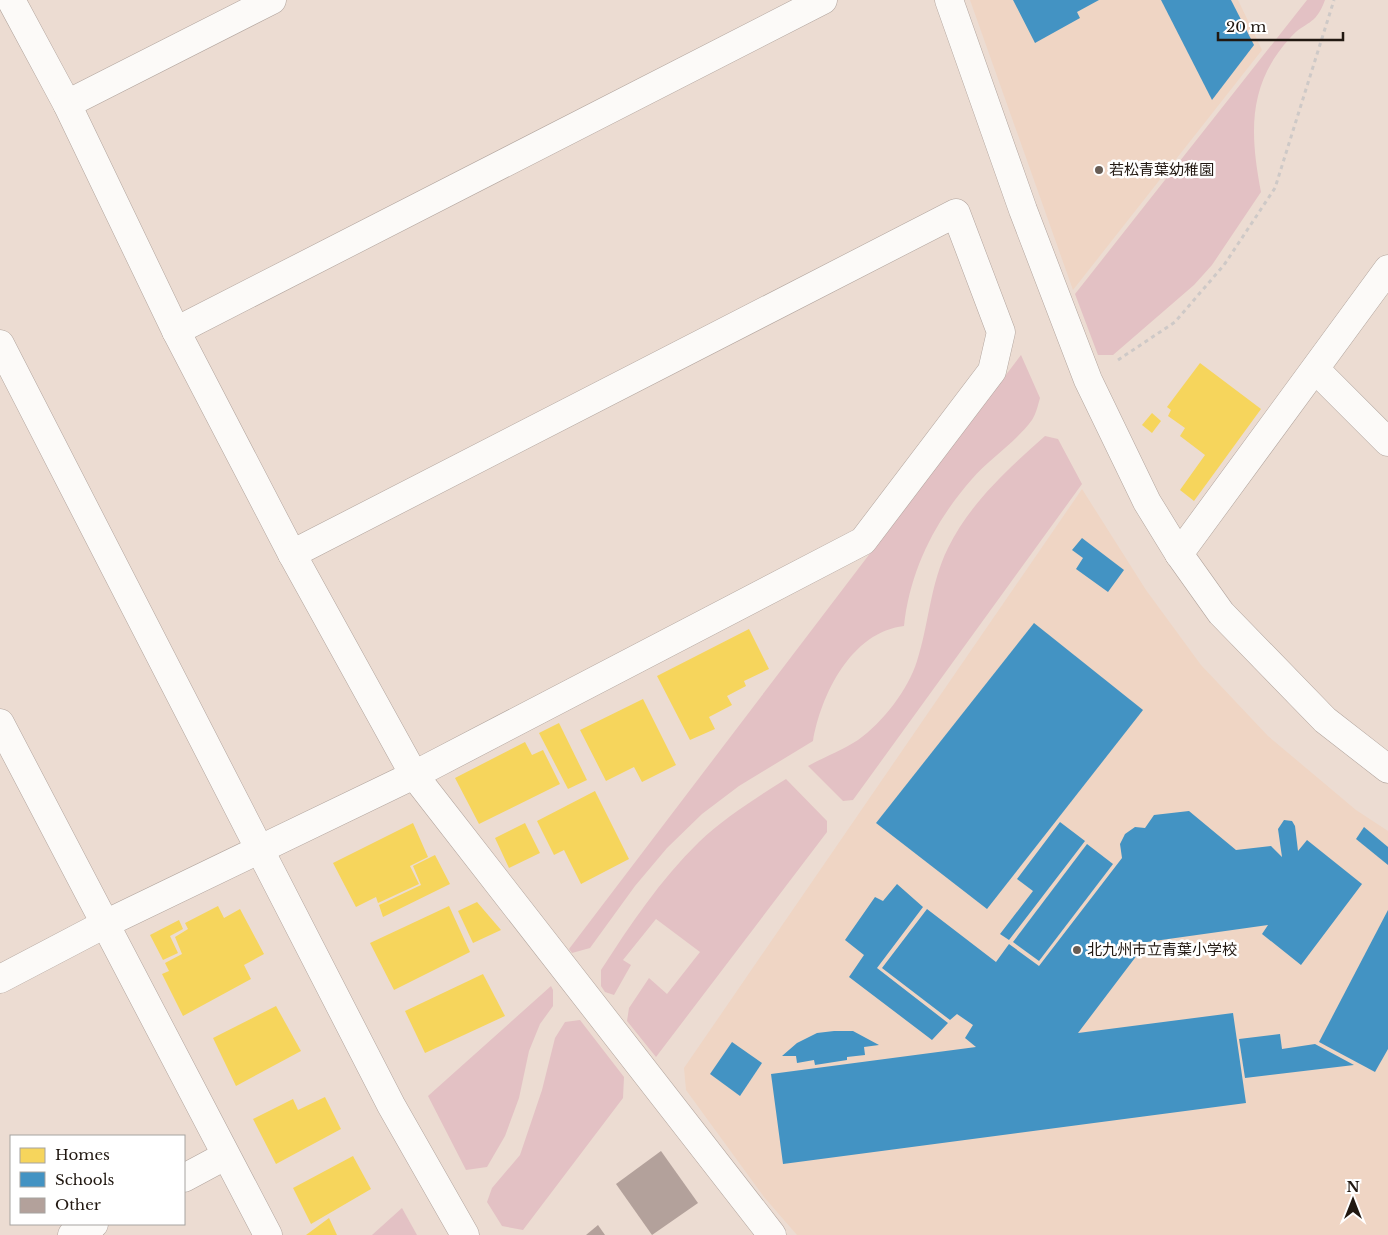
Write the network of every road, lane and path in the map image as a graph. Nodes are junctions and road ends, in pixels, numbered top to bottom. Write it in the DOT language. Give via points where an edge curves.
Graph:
graph roads {
  1 [pos="11,0"];
  2 [pos="272,0"];
  3 [pos="823,0"];
  4 [pos="949,0"];
  5 [pos="1334,0"];
  6 [pos="67,104"];
  7 [pos="1388,269"];
  8 [pos="176,331"];
  9 [pos="0,344"];
  10 [pos="1316,370"];
  11 [pos="1088,380"];
  12 [pos="1388,442"];
  13 [pos="292,554"];
  14 [pos="1179,554"];
  15 [pos="0,723"];
  16 [pos="1388,769"];
  17 [pos="414,776"];
  18 [pos="261,849"];
  19 [pos="105,924"];
  20 [pos="0,978"];
  21 [pos="225,1156"];
  22 [pos="185,1177"];
  23 [pos="92,1225"];
  24 [pos="72,1235"];
  25 [pos="268,1235"];
  26 [pos="465,1235"];
  27 [pos="772,1235"];
  1 -- 6 [label="street"];
  2 -- 6 [label="street"];
  3 -- 8 [label="street"];
  4 -- 11 [label="street" via="1023,210"];
  5 -- 11 [label="path" via="1275,188 1224,264 1175,322"];
  6 -- 8 [label="street"];
  7 -- 10 [label="street"];
  8 -- 13 [label="street"];
  9 -- 18 [label="street"];
  10 -- 12 [label="street"];
  10 -- 14 [label="street"];
  11 -- 14 [label="street" via="1148,502"];
  13 -- 17 [label="street"];
  13 -- 17 [label="street" via="956,213 1001,332 992,371 863,541"];
  14 -- 16 [label="street" via="1222,613 1325,720"];
  15 -- 19 [label="street"];
  17 -- 18 [label="street"];
  17 -- 27 [label="street"];
  18 -- 19 [label="street"];
  18 -- 26 [label="street" via="391,1105"];
  19 -- 20 [label="street"];
  19 -- 21 [label="street"];
  21 -- 22 [label="street"];
  21 -- 25 [label="street"];
  23 -- 24 [label="street"];
}
